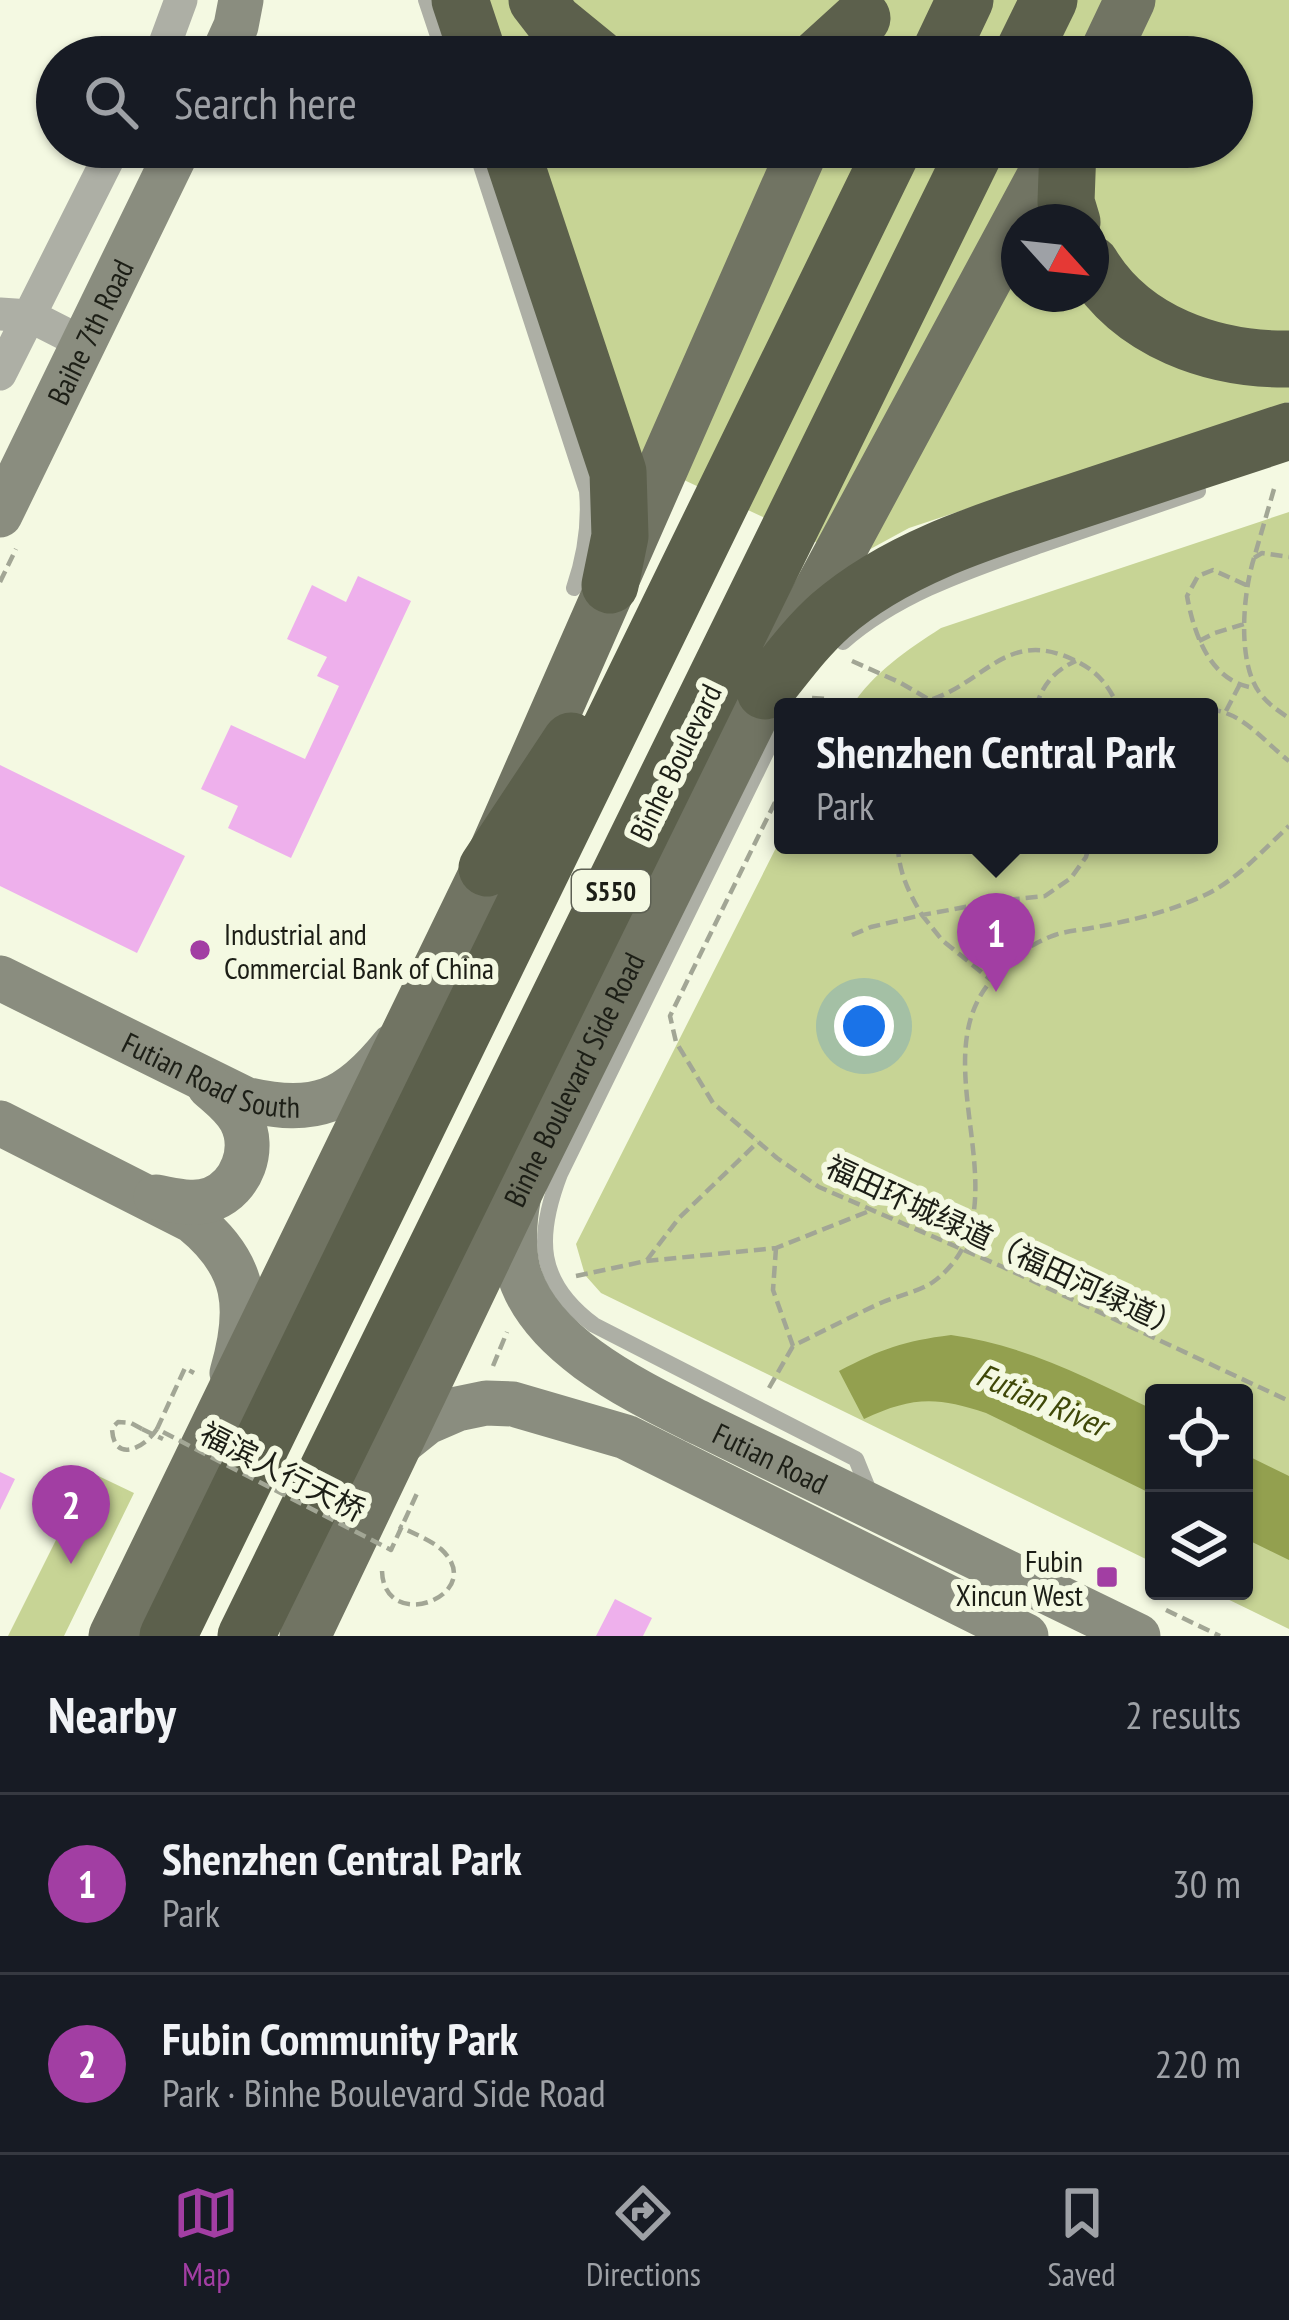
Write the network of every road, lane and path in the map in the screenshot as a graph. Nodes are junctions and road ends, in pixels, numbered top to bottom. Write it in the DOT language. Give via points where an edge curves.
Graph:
graph roads {
  1 [pos="181,0"];
  2 [pos="242,0"];
  3 [pos="426,0"];
  4 [pos="460,0"];
  5 [pos="537,0"];
  6 [pos="965,0"];
  7 [pos="1049,0"];
  8 [pos="1130,0"];
  9 [pos="168,36"];
  10 [pos="231,36"];
  11 [pos="438,36"];
  12 [pos="472,36"];
  13 [pos="571,36"];
  14 [pos="948,36"];
  15 [pos="1031,36"];
  16 [pos="1112,36"];
  17 [pos="102,168"];
  18 [pos="169,168"];
  19 [pos="482,168"];
  20 [pos="517,168"];
  21 [pos="794,168"];
  22 [pos="884,168"];
  23 [pos="967,168"];
  24 [pos="1047,168"];
  25 [pos="1067,168"];
  26 [pos="1067,204"];
  27 [pos="1109,288"];
  28 [pos="15,315"];
  29 [pos="85,344"];
  30 [pos="1289,359"];
  31 [pos="0,374"];
  32 [pos="1289,431"];
  33 [pos="1209,487"];
  34 [pos="1274,489"];
  35 [pos="0,515"];
  36 [pos="1289,557"];
  37 [pos="1254,558"];
  38 [pos="690,563"];
  39 [pos="1246,585"];
  40 [pos="592,586"];
  41 [pos="1244,624"];
  42 [pos="1199,642"];
  43 [pos="826,657"];
  44 [pos="852,661"];
  45 [pos="1076,661"];
  46 [pos="1239,686"];
  47 [pos="1256,688"];
  48 [pos="777,698"];
  49 [pos="778,698"];
  50 [pos="922,698"];
  51 [pos="939,698"];
  52 [pos="1040,698"];
  53 [pos="1114,698"];
  54 [pos="774,705"];
  55 [pos="1218,711"];
  56 [pos="1226,711"];
  57 [pos="1289,718"];
  58 [pos="1289,760"];
  59 [pos="774,804"];
  60 [pos="1289,826"];
  61 [pos="898,854"];
  62 [pos="1087,854"];
  63 [pos="487,868"];
  64 [pos="922,915"];
  65 [pos="853,935"];
  66 [pos="0,978"];
  67 [pos="991,980"];
  68 [pos="406,1030"];
  69 [pos="197,1077"];
  70 [pos="0,1124"];
  71 [pos="758,1142"];
  72 [pos="520,1184"];
  73 [pos="141,1194"];
  74 [pos="872,1210"];
  75 [pos="776,1249"];
  76 [pos="963,1250"];
  77 [pos="646,1261"];
  78 [pos="571,1277"];
  79 [pos="513,1315"];
  80 [pos="793,1346"];
  81 [pos="185,1368"];
  82 [pos="491,1370"];
  83 [pos="1289,1401"];
  84 [pos="758,1409"];
  85 [pos="219,1421"];
  86 [pos="157,1430"];
  87 [pos="168,1442"];
  88 [pos="408,1467"];
  89 [pos="875,1507"];
  90 [pos="397,1525"];
  91 [pos="391,1550"];
  92 [pos="114,1636"];
  93 [pos="168,1636"];
  94 [pos="246,1636"];
  95 [pos="305,1636"];
  96 [pos="1026,1636"];
  97 [pos="1138,1636"];
  1 -- 9 [label="street"];
  2 -- 10 [label="street"];
  3 -- 11 [label="lane"];
  4 -- 12 [label="highway"];
  5 -- 13 [label="highway"];
  6 -- 14 [label="highway"];
  7 -- 15 [label="highway"];
  8 -- 16 [label="main road"];
  17 -- 28 [label="street"];
  18 -- 29 [label="street, Baihe 7th Road"];
  19 -- 40 [label="lane" via="587,491"];
  20 -- 40 [label="highway" via="618,472 620,536"];
  21 -- 40 [label="main road"];
  22 -- 38 [label="highway, S550"];
  23 -- 94 [label="highway, Binhe Boulevard / S550"];
  24 -- 49 [label="main road, Binhe Boulevard Side Road"];
  25 -- 26 [label="highway"];
  27 -- 30 [label="highway" via="1173,336 1216,352"];
  28 -- 29 [label="street"];
  28 -- 31 [label="street"];
  29 -- 35 [label="street, Baihe 7th Road"];
  32 -- 48 [label="highway" via="944,548 831,615 802,644"];
  33 -- 43 [label="lane" via="921,591"];
  34 -- 37 [label="path"];
  36 -- 37 [label="path"];
  37 -- 39 [label="path"];
  38 -- 63 [label="highway"];
  38 -- 93 [label="highway, S550"];
  39 -- 41 [label="path"];
  39 -- 42 [label="path" via="1213,570 1198,576 1187,596"];
  40 -- 63 [label="main road"];
  41 -- 42 [label="path"];
  41 -- 47 [label="path"];
  42 -- 46 [label="path"];
  44 -- 50 [label="path"];
  45 -- 51 [label="path" via="1033,649 1012,653"];
  45 -- 52 [label="path" via="1061,667"];
  45 -- 53 [label="path"];
  46 -- 47 [label="path"];
  46 -- 56 [label="path"];
  47 -- 57 [label="path"];
  54 -- 72 [label="main road, Binhe Boulevard Side Road"];
  54 -- 84 [label="lane" via="560,1174 544,1234 555,1287 574,1311"];
  55 -- 56 [label="path"];
  56 -- 58 [label="path"];
  59 -- 71 [label="path, 福田环城绿道（福田河绿道）" via="670,1016 676,1042 713,1103"];
  60 -- 67 [label="path" via="1209,893 1054,935"];
  61 -- 64 [label="path"];
  62 -- 64 [label="path" via="1045,896"];
  63 -- 68 [label="main road"];
  64 -- 65 [label="path"];
  64 -- 67 [label="path"];
  66 -- 69 [label="street, Futian Road South"];
  67 -- 76 [label="path" via="965,1043 974,1183"];
  68 -- 69 [label="street, Futian Road South" via="372,1072 330,1102 275,1106"];
  68 -- 85 [label="main road"];
  69 -- 73 [label="street" via="241,1120 247,1156 240,1174 228,1189 196,1202"];
  70 -- 73 [label="street"];
  71 -- 74 [label="path, 福田环城绿道（福田河绿道）" via="819,1187"];
  71 -- 77 [label="path"];
  72 -- 88 [label="main road, Binhe Boulevard Side Road"];
  72 -- 89 [label="street, Futian Road" via="519,1275 570,1344 632,1388"];
  73 -- 85 [label="street" via="193,1221 232,1262 241,1326"];
  74 -- 75 [label="path"];
  74 -- 76 [label="path, 福田环城绿道（福田河绿道）"];
  75 -- 77 [label="path"];
  75 -- 80 [label="path" via="773,1290"];
  76 -- 80 [label="path" via="933,1282"];
  76 -- 83 [label="path, 福田环城绿道（福田河绿道）"];
  77 -- 78 [label="path"];
  79 -- 82 [label="path"];
  80 -- 84 [label="path"];
  81 -- 86 [label="path, 福滨人行天桥"];
  84 -- 89 [label="lane" via="856,1459"];
  85 -- 92 [label="main road"];
  86 -- 87 [label="path, 福滨人行天桥, bridge" via="149,1442 137,1450 111,1436 118,1422 131,1423 142,1429"];
  86 -- 91 [label="path, 福滨人行天桥, bridge"];
  88 -- 91 [label="path, 福滨人行天桥, bridge"];
  88 -- 95 [label="main road, Binhe Boulevard Side Road"];
  88 -- 96 [label="street, Futian Road" via="427,1423 458,1409 513,1404 626,1437"];
  89 -- 97 [label="street, Futian Road"];
  90 -- 91 [label="path, 福滨人行天桥" via="448,1558 452,1577 443,1599 422,1610 398,1606 381,1575"];
}
